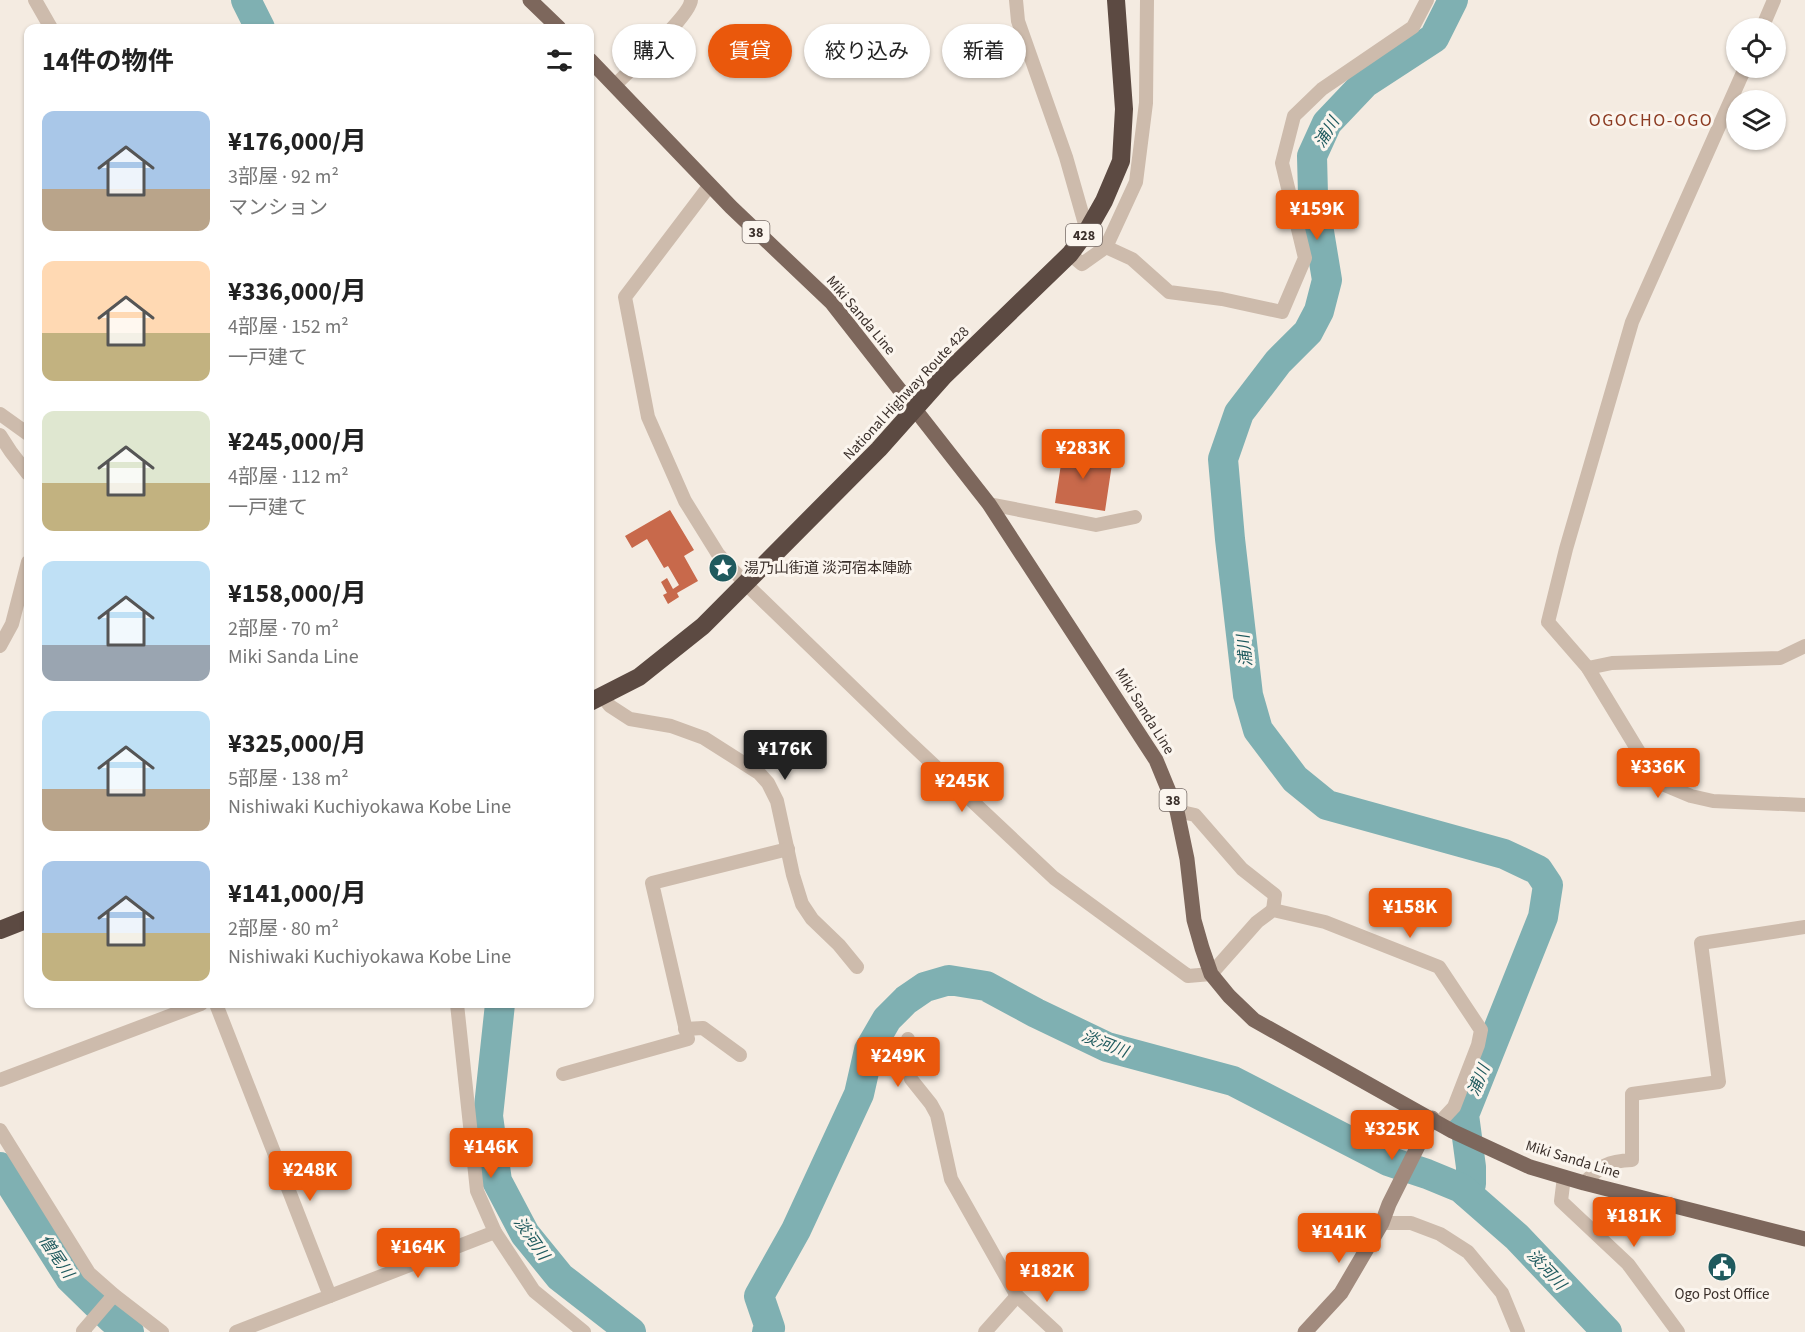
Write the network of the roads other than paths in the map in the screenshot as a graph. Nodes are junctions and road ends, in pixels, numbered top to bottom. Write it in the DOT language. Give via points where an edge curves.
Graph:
graph roads {
  1 [pos="35,0"];
  2 [pos="530,0"];
  3 [pos="691,0"];
  4 [pos="1016,0"];
  5 [pos="1116,0"];
  6 [pos="1147,0"];
  7 [pos="1427,0"];
  8 [pos="1774,0"];
  9 [pos="1766,18"];
  10 [pos="49,24"];
  11 [pos="555,24"];
  12 [pos="594,64"];
  13 [pos="1740,78"];
  14 [pos="615,86"];
  15 [pos="710,185"];
  16 [pos="1087,231"];
  17 [pos="1106,247"];
  18 [pos="1070,254"];
  19 [pos="915,410"];
  20 [pos="0,414"];
  21 [pos="24,432"];
  22 [pos="0,435"];
  23 [pos="24,469"];
  24 [pos="989,504"];
  25 [pos="1135,517"];
  26 [pos="24,578"];
  27 [pos="746,584"];
  28 [pos="0,646"];
  29 [pos="1805,646"];
  30 [pos="1588,668"];
  31 [pos="596,699"];
  32 [pos="1805,805"];
  33 [pos="1178,812"];
  34 [pos="788,849"];
  35 [pos="1273,910"];
  36 [pos="24,921"];
  37 [pos="1805,927"];
  38 [pos="0,930"];
  39 [pos="857,967"];
  40 [pos="1211,974"];
  41 [pos="190,1008"];
  42 [pos="218,1008"];
  43 [pos="457,1008"];
  44 [pos="685,1029"];
  45 [pos="908,1039"];
  46 [pos="740,1055"];
  47 [pos="563,1074"];
  48 [pos="0,1080"];
  49 [pos="1437,1126"];
  50 [pos="0,1130"];
  51 [pos="1564,1177"];
  52 [pos="1584,1184"];
  53 [pos="1382,1223"];
  54 [pos="495,1232"];
  55 [pos="1805,1239"];
  56 [pos="114,1295"];
  57 [pos="330,1296"];
  58 [pos="1017,1296"];
  59 [pos="84,1332"];
  60 [pos="162,1332"];
  61 [pos="237,1332"];
  62 [pos="584,1332"];
  63 [pos="985,1332"];
  64 [pos="1056,1332"];
  65 [pos="1305,1332"];
  66 [pos="1518,1332"];
  67 [pos="1678,1332"];
  1 -- 10 [label="street"];
  2 -- 11 [label="main road"];
  3 -- 14 [label="street" via="682,18"];
  4 -- 16 [label="street" via="1018,21"];
  5 -- 16 [label="highway, National Highway Route 428 / 428" via="1124,109 1121,161"];
  6 -- 17 [label="street" via="1146,103 1136,182"];
  7 -- 17 [label="street" via="1413,27 1323,89 1294,116 1282,163 1305,258 1282,312 1169,292 1132,259"];
  8 -- 9 [label="street"];
  12 -- 14 [label="main road, Miki Sanda Line / 38"];
  13 -- 30 [label="street" via="1632,322 1566,549 1548,622"];
  14 -- 15 [label="main road, Miki Sanda Line / 38"];
  15 -- 19 [label="main road, Miki Sanda Line / 38" via="831,302"];
  15 -- 27 [label="street" via="625,297 648,417 685,501 718,554"];
  16 -- 18 [label="highway, National Highway Route 428 / 428"];
  17 -- 18 [label="street" via="1082,264"];
  18 -- 19 [label="highway, National Highway Route 428 / 428" via="944,376"];
  19 -- 24 [label="main road, Miki Sanda Line / 38"];
  19 -- 27 [label="highway, National Highway Route 428 / 428"];
  20 -- 21 [label="street"];
  22 -- 23 [label="street"];
  24 -- 25 [label="street" via="1096,525"];
  24 -- 33 [label="main road, Miki Sanda Line / 38" via="1156,760"];
  26 -- 28 [label="street" via="12,624"];
  27 -- 31 [label="highway, National Highway Route 428 / 428" via="703,626 639,677"];
  27 -- 40 [label="street" via="1054,878 1188,976"];
  29 -- 30 [label="street" via="1780,658 1612,663"];
  30 -- 32 [label="street" via="1660,783 1713,801"];
  31 -- 34 [label="street" via="630,719 671,726 704,738 759,773 777,801"];
  33 -- 35 [label="street" via="1195,815 1242,869 1275,895"];
  33 -- 40 [label="main road, Miki Sanda Line / 38" via="1194,920"];
  34 -- 39 [label="street" via="802,904"];
  34 -- 44 [label="street" via="652,883"];
  35 -- 40 [label="street" via="1257,922"];
  35 -- 49 [label="street" via="1325,922 1439,967 1480,1030 1454,1107"];
  36 -- 38 [label="highway"];
  37 -- 52 [label="street" via="1701,943 1719,1082 1632,1094 1632,1160 1600,1167"];
  40 -- 49 [label="main road, Miki Sanda Line / 38" via="1254,1020"];
  41 -- 48 [label="street"];
  42 -- 57 [label="street"];
  43 -- 54 [label="street" via="477,1191"];
  44 -- 46 [label="street" via="703,1028"];
  44 -- 47 [label="street" via="688,1039"];
  45 -- 58 [label="street" via="906,1065 911,1079 937,1115 951,1179"];
  49 -- 51 [label="main road, Miki Sanda Line / 38" via="1530,1167"];
  49 -- 53 [label="main road" via="1389,1204"];
  50 -- 56 [label="street" via="89,1273"];
  51 -- 52 [label="main road, Miki Sanda Line / 38"];
  51 -- 67 [label="street" via="1561,1201 1628,1264"];
  52 -- 55 [label="main road, Miki Sanda Line / 38"];
  53 -- 65 [label="main road" via="1341,1293"];
  53 -- 66 [label="street" via="1411,1223 1440,1234 1468,1252 1502,1293"];
  54 -- 57 [label="street"];
  54 -- 62 [label="street" via="534,1290"];
  56 -- 59 [label="street"];
  56 -- 60 [label="street"];
  57 -- 61 [label="street"];
  58 -- 63 [label="street"];
  58 -- 64 [label="street"];
}
